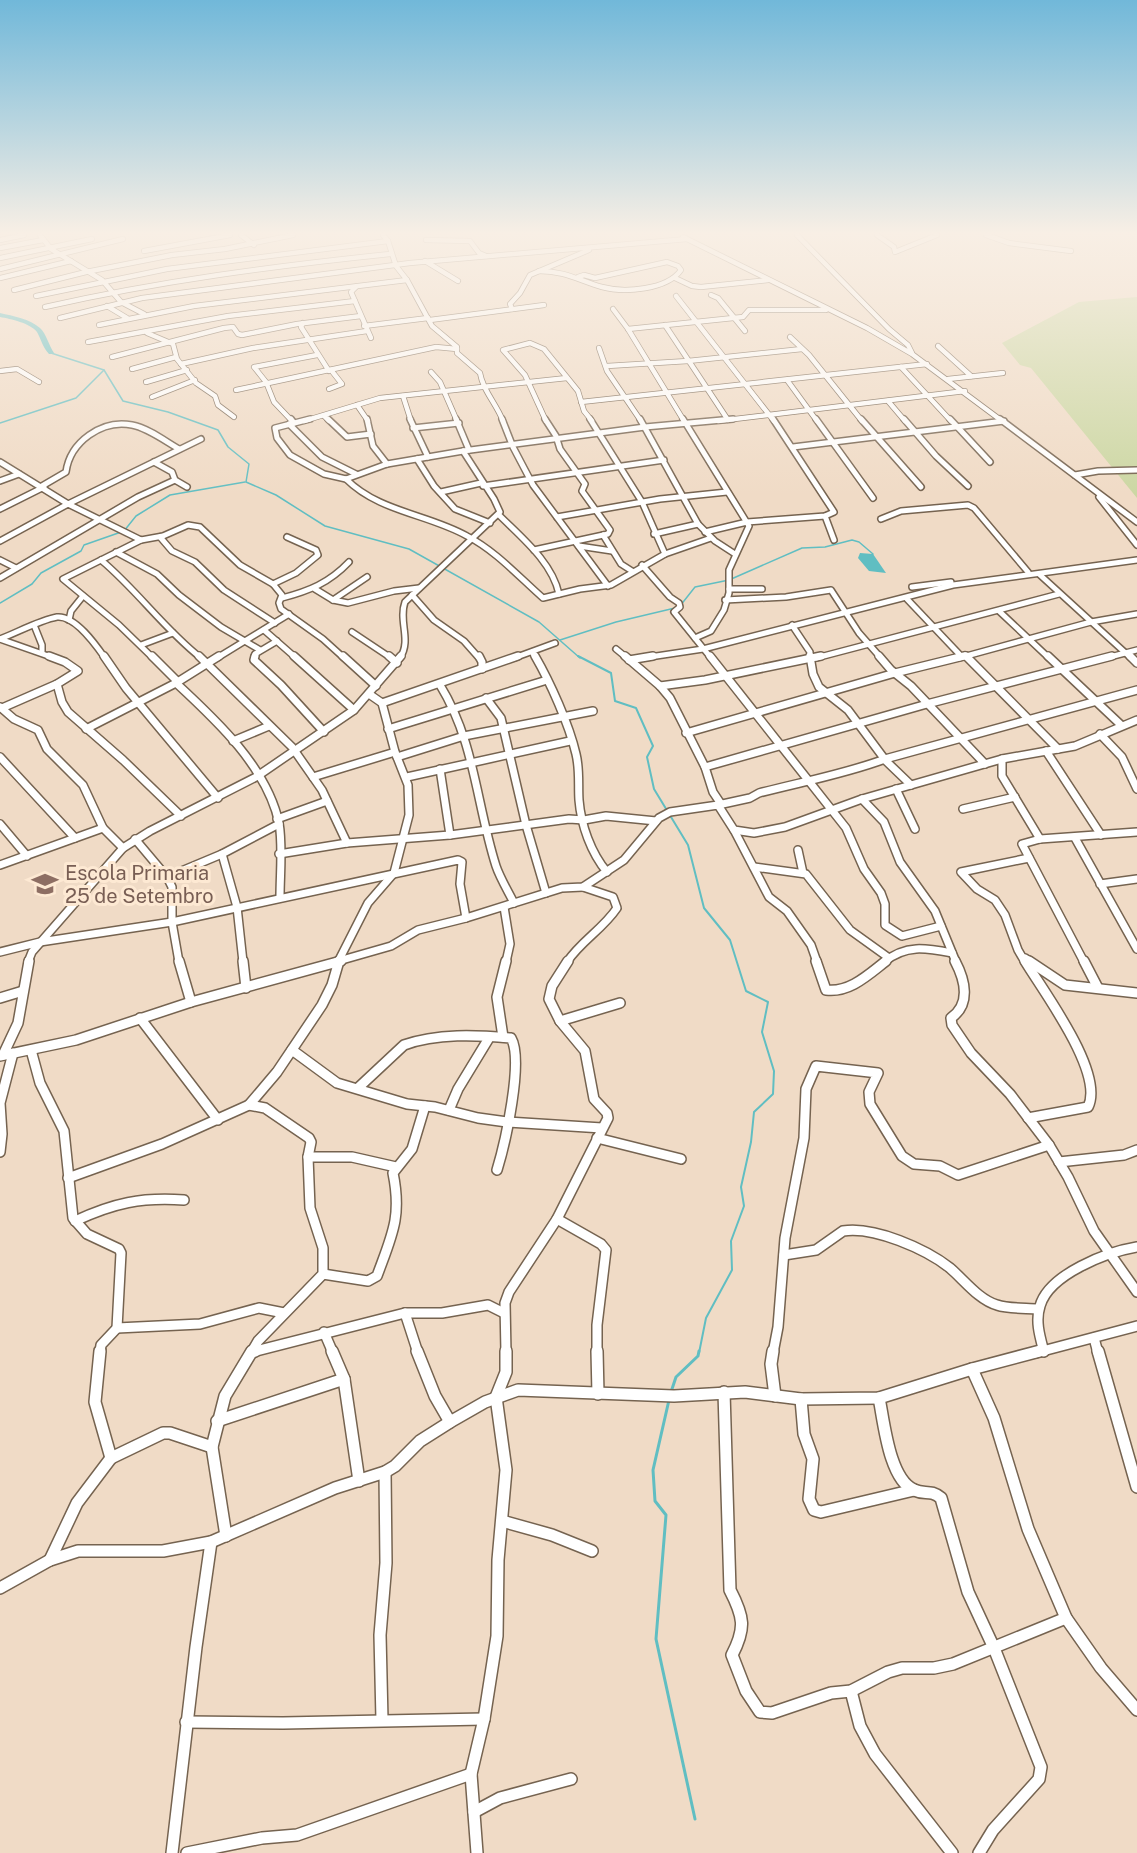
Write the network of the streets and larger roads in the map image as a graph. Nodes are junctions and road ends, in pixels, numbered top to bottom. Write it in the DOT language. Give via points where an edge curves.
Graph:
graph roads {
  1 [pos="113,321"];
  2 [pos="197,321"];
  3 [pos="316,321"];
  4 [pos="363,321"];
  5 [pos="412,321"];
  6 [pos="431,321"];
  7 [pos="622,321"];
  8 [pos="694,321"];
  9 [pos="698,321"];
  10 [pos="737,321"];
  11 [pos="851,321"];
  12 [pos="882,321"];
  13 [pos="303,323"];
  14 [pos="99,325"];
  15 [pos="665,325"];
  16 [pos="366,328"];
  17 [pos="628,329"];
  18 [pos="144,331"];
  19 [pos="745,331"];
  20 [pos="790,337"];
  21 [pos="309,338"];
  22 [pos="371,338"];
  23 [pos="88,342"];
  24 [pos="168,342"];
  25 [pos="938,346"];
  26 [pos="599,348"];
  27 [pos="457,349"];
  28 [pos="802,349"];
  29 [pos="912,354"];
  30 [pos="317,355"];
  31 [pos="112,357"];
  32 [pos="176,357"];
  33 [pos="726,357"];
  34 [pos="688,361"];
  35 [pos="181,364"];
  36 [pos="649,364"];
  37 [pos="927,364"];
  38 [pos="607,366"];
  39 [pos="901,367"];
  40 [pos="132,369"];
  41 [pos="187,370"];
  42 [pos="0,371"];
  43 [pos="330,371"];
  44 [pos="431,372"];
  45 [pos="1003,373"];
  46 [pos="825,376"];
  47 [pos="971,376"];
  48 [pos="567,378"];
  49 [pos="948,379"];
  50 [pos="195,380"];
  51 [pos="787,380"];
  52 [pos="39,382"];
  53 [pos="146,382"];
  54 [pos="266,382"];
  55 [pos="528,382"];
  56 [pos="747,384"];
  57 [pos="482,386"];
  58 [pos="709,388"];
  59 [pos="329,389"];
  60 [pos="236,390"];
  61 [pos="965,391"];
  62 [pos="444,392"];
  63 [pos="666,393"];
  64 [pos="403,396"];
  65 [pos="929,396"];
  66 [pos="152,397"];
  67 [pos="625,398"];
  68 [pos="888,401"];
  69 [pos="581,402"];
  70 [pos="357,405"];
  71 [pos="849,406"];
  72 [pos="810,410"];
  73 [pos="769,415"];
  74 [pos="324,416"];
  75 [pos="234,417"];
  76 [pos="728,420"];
  77 [pos="1004,420"];
  78 [pos="292,423"];
  79 [pos="459,423"];
  80 [pos="685,424"];
  81 [pos="645,427"];
  82 [pos="955,427"];
  83 [pos="413,428"];
  84 [pos="916,432"];
  85 [pos="371,434"];
  86 [pos="601,434"];
  87 [pos="876,437"];
  88 [pos="201,439"];
  89 [pos="556,440"];
  90 [pos="834,442"];
  91 [pos="513,444"];
  92 [pos="794,447"];
  93 [pos="179,449"];
  94 [pos="466,450"];
  95 [pos="428,457"];
  96 [pos="417,459"];
  97 [pos="664,460"];
  98 [pos="0,462"];
  99 [pos="154,462"];
  100 [pos="990,462"];
  101 [pos="387,464"];
  102 [pos="621,466"];
  103 [pos="1137,470"];
  104 [pos="576,472"];
  105 [pos="19,474"];
  106 [pos="356,474"];
  107 [pos="1075,475"];
  108 [pos="530,478"];
  109 [pos="346,479"];
  110 [pos="175,480"];
  111 [pos="0,482"];
  112 [pos="482,485"];
  113 [pos="968,486"];
  114 [pos="43,487"];
  115 [pos="187,487"];
  116 [pos="921,487"];
  117 [pos="1093,489"];
  118 [pos="441,492"];
  119 [pos="727,492"];
  120 [pos="686,497"];
  121 [pos="873,498"];
  122 [pos="642,502"];
  123 [pos="68,504"];
  124 [pos="0,509"];
  125 [pos="597,510"];
  126 [pos="499,515"];
  127 [pos="825,516"];
  128 [pos="557,517"];
  129 [pos="881,519"];
  130 [pos="101,520"];
  131 [pos="747,522"];
  132 [pos="1137,522"];
  133 [pos="490,523"];
  134 [pos="698,524"];
  135 [pos="705,532"];
  136 [pos="654,534"];
  137 [pos="603,535"];
  138 [pos="160,537"];
  139 [pos="287,537"];
  140 [pos="711,538"];
  141 [pos="472,539"];
  142 [pos="141,540"];
  143 [pos="834,540"];
  144 [pos="0,541"];
  145 [pos="577,543"];
  146 [pos="1137,545"];
  147 [pos="534,550"];
  148 [pos="612,551"];
  149 [pos="116,552"];
  150 [pos="665,554"];
  151 [pos="735,554"];
  152 [pos="1137,558"];
  153 [pos="0,560"];
  154 [pos="101,560"];
  155 [pos="349,562"];
  156 [pos="642,565"];
  157 [pos="16,568"];
  158 [pos="632,571"];
  159 [pos="1028,572"];
  160 [pos="1039,574"];
  161 [pos="368,577"];
  162 [pos="0,578"];
  163 [pos="273,584"];
  164 [pos="608,586"];
  165 [pos="912,587"];
  166 [pos="419,588"];
  167 [pos="315,589"];
  168 [pos="729,589"];
  169 [pos="762,589"];
  170 [pos="559,594"];
  171 [pos="1059,594"];
  172 [pos="412,595"];
  173 [pos="83,596"];
  174 [pos="282,598"];
  175 [pos="907,599"];
  176 [pos="333,600"];
  177 [pos="725,600"];
  178 [pos="999,611"];
  179 [pos="289,614"];
  180 [pos="846,614"];
  181 [pos="1137,614"];
  182 [pos="69,620"];
  183 [pos="1091,622"];
  184 [pos="275,623"];
  185 [pos="792,625"];
  186 [pos="34,626"];
  187 [pos="935,627"];
  188 [pos="264,630"];
  189 [pos="352,632"];
  190 [pos="173,633"];
  191 [pos="1,638"];
  192 [pos="695,638"];
  193 [pos="1030,640"];
  194 [pos="277,641"];
  195 [pos="244,642"];
  196 [pos="868,643"];
  197 [pos="555,644"];
  198 [pos="141,645"];
  199 [pos="703,648"];
  200 [pos="616,649"];
  201 [pos="260,650"];
  202 [pos="1137,650"];
  203 [pos="531,652"];
  204 [pos="42,653"];
  205 [pos="1126,653"];
  206 [pos="963,656"];
  207 [pos="629,660"];
  208 [pos="808,660"];
  209 [pos="397,663"];
  210 [pos="1137,663"];
  211 [pos="209,664"];
  212 [pos="482,669"];
  213 [pos="1062,670"];
  214 [pos="895,673"];
  215 [pos="726,676"];
  216 [pos="547,680"];
  217 [pos="177,682"];
  218 [pos="57,684"];
  219 [pos="440,685"];
  220 [pos="660,686"];
  221 [pos="376,687"];
  222 [pos="996,687"];
  223 [pos="1137,690"];
  224 [pos="826,692"];
  225 [pos="369,694"];
  226 [pos="486,698"];
  227 [pos="139,702"];
  228 [pos="1096,702"];
  229 [pos="382,703"];
  230 [pos="927,704"];
  231 [pos="1,708"];
  232 [pos="454,708"];
  233 [pos="354,710"];
  234 [pos="593,711"];
  235 [pos="756,712"];
  236 [pos="563,719"];
  237 [pos="1028,720"];
  238 [pos="1137,720"];
  239 [pos="856,723"];
  240 [pos="1121,725"];
  241 [pos="269,726"];
  242 [pos="86,729"];
  243 [pos="388,729"];
  244 [pos="503,730"];
  245 [pos="324,732"];
  246 [pos="686,733"];
  247 [pos="1100,734"];
  248 [pos="464,736"];
  249 [pos="960,739"];
  250 [pos="234,741"];
  251 [pos="570,741"];
  252 [pos="783,746"];
  253 [pos="1058,749"];
  254 [pos="1046,751"];
  255 [pos="294,752"];
  256 [pos="511,754"];
  257 [pos="396,755"];
  258 [pos="0,757"];
  259 [pos="885,759"];
  260 [pos="1002,759"];
  261 [pos="472,761"];
  262 [pos="985,764"];
  263 [pos="705,767"];
  264 [pos="440,769"];
  265 [pos="256,777"];
  266 [pos="313,777"];
  267 [pos="407,777"];
  268 [pos="810,781"];
  269 [pos="911,785"];
  270 [pos="896,789"];
  271 [pos="1137,789"];
  272 [pos="1015,797"];
  273 [pos="218,798"];
  274 [pos="862,799"];
  275 [pos="327,801"];
  276 [pos="720,805"];
  277 [pos="963,809"];
  278 [pos="832,810"];
  279 [pos="181,816"];
  280 [pos="584,820"];
  281 [pos="656,821"];
  282 [pos="278,822"];
  283 [pos="0,824"];
  284 [pos="526,825"];
  285 [pos="103,828"];
  286 [pos="488,829"];
  287 [pos="915,829"];
  288 [pos="734,830"];
  289 [pos="1137,832"];
  290 [pos="754,833"];
  291 [pos="1101,835"];
  292 [pos="450,836"];
  293 [pos="75,838"];
  294 [pos="1075,838"];
  295 [pos="135,839"];
  296 [pos="403,839"];
  297 [pos="1040,839"];
  298 [pos="347,843"];
  299 [pos="743,844"];
  300 [pos="123,848"];
  301 [pos="798,850"];
  302 [pos="222,854"];
  303 [pos="279,854"];
  304 [pos="27,856"];
  305 [pos="1029,858"];
  306 [pos="0,865"];
  307 [pos="754,867"];
  308 [pos="607,872"];
  309 [pos="394,873"];
  310 [pos="803,873"];
  311 [pos="167,877"];
  312 [pos="1137,879"];
  313 [pos="1100,884"];
  314 [pos="583,887"];
  315 [pos="546,893"];
  316 [pos="280,897"];
  317 [pos="514,903"];
  318 [pos="237,907"];
  319 [pos="504,907"];
  320 [pos="466,918"];
  321 [pos="172,922"];
  322 [pos="941,926"];
  323 [pos="40,942"];
  324 [pos="1137,949"];
  325 [pos="0,952"];
  326 [pos="952,953"];
  327 [pos="1021,955"];
  328 [pos="889,958"];
  329 [pos="338,962"];
  330 [pos="246,987"];
  331 [pos="1098,988"];
  332 [pos="23,991"];
  333 [pos="1137,993"];
  334 [pos="0,998"];
  335 [pos="190,1002"];
  336 [pos="620,1003"];
  337 [pos="140,1018"];
  338 [pos="560,1021"];
  339 [pos="503,1037"];
  340 [pos="489,1038"];
  341 [pos="31,1050"];
  342 [pos="292,1050"];
  343 [pos="5,1054"];
  344 [pos="358,1088"];
  345 [pos="249,1105"];
  346 [pos="425,1106"];
  347 [pos="449,1110"];
  348 [pos="1028,1118"];
  349 [pos="218,1119"];
  350 [pos="507,1122"];
  351 [pos="602,1128"];
  352 [pos="597,1138"];
  353 [pos="1049,1145"];
  354 [pos="1137,1150"];
  355 [pos="0,1152"];
  356 [pos="308,1157"];
  357 [pos="681,1159"];
  358 [pos="1059,1162"];
  359 [pos="396,1167"];
  360 [pos="497,1170"];
  361 [pos="69,1178"];
  362 [pos="184,1200"];
  363 [pos="557,1219"];
  364 [pos="75,1221"];
  365 [pos="1137,1247"];
  366 [pos="1111,1254"];
  367 [pos="784,1255"];
  368 [pos="323,1274"];
  369 [pos="1137,1292"];
  370 [pos="1038,1309"];
  371 [pos="284,1313"];
  372 [pos="405,1313"];
  373 [pos="504,1313"];
  374 [pos="1137,1326"];
  375 [pos="117,1328"];
  376 [pos="324,1332"];
  377 [pos="1094,1338"];
  378 [pos="252,1352"];
  379 [pos="1044,1352"];
  380 [pos="972,1369"];
  381 [pos="344,1379"];
  382 [pos="724,1392"];
  383 [pos="598,1394"];
  384 [pos="775,1396"];
  385 [pos="496,1397"];
  386 [pos="879,1398"];
  387 [pos="801,1399"];
  388 [pos="217,1421"];
  389 [pos="450,1422"];
  390 [pos="212,1447"];
  391 [pos="111,1458"];
  392 [pos="385,1472"];
  393 [pos="359,1481"];
  394 [pos="1137,1487"];
  395 [pos="914,1490"];
  396 [pos="502,1521"];
  397 [pos="226,1536"];
  398 [pos="211,1542"];
  399 [pos="592,1551"];
  400 [pos="50,1560"];
  401 [pos="0,1588"];
  402 [pos="1066,1618"];
  403 [pos="994,1648"];
  404 [pos="851,1691"];
  405 [pos="1137,1710"];
  406 [pos="484,1719"];
  407 [pos="382,1720"];
  408 [pos="186,1722"];
  409 [pos="471,1774"];
  410 [pos="572,1779"];
  411 [pos="474,1812"];
  412 [pos="172,1853"];
  413 [pos="187,1853"];
  414 [pos="477,1853"];
  415 [pos="952,1853"];
  416 [pos="979,1853"];
  1 -- 14 [label="street"];
  2 -- 18 [label="street"];
  3 -- 13 [label="street"];
  4 -- 16 [label="street"];
  5 -- 16 [label="street"];
  6 -- 27 [label="street"];
  7 -- 17 [label="street"];
  8 -- 15 [label="street"];
  9 -- 33 [label="street"];
  10 -- 19 [label="street"];
  11 -- 29 [label="street"];
  12 -- 29 [label="street" via="908,345"];
  13 -- 21 [label="street" via="301,327"];
  13 -- 24 [label="street" via="242,335 231,327"];
  15 -- 17 [label="street"];
  15 -- 34 [label="street"];
  16 -- 21 [label="street"];
  16 -- 22 [label="street"];
  17 -- 36 [label="street"];
  18 -- 23 [label="street"];
  18 -- 24 [label="street"];
  20 -- 28 [label="street"];
  21 -- 30 [label="street"];
  21 -- 35 [label="street"];
  24 -- 31 [label="street"];
  24 -- 32 [label="street"];
  25 -- 47 [label="street"];
  26 -- 38 [label="street"];
  27 -- 43 [label="street" via="436,347"];
  27 -- 57 [label="street" via="480,373"];
  28 -- 33 [label="street"];
  28 -- 46 [label="street"];
  29 -- 37 [label="street"];
  30 -- 43 [label="street"];
  30 -- 54 [label="street" via="254,367"];
  32 -- 35 [label="street"];
  32 -- 40 [label="street"];
  33 -- 34 [label="street"];
  33 -- 56 [label="street"];
  34 -- 36 [label="street"];
  34 -- 58 [label="street"];
  35 -- 41 [label="street"];
  36 -- 38 [label="street"];
  36 -- 63 [label="street"];
  37 -- 39 [label="street"];
  37 -- 49 [label="street"];
  38 -- 67 [label="street"];
  39 -- 46 [label="street"];
  39 -- 65 [label="street"];
  41 -- 50 [label="street"];
  41 -- 53 [label="street"];
  42 -- 52 [label="street" via="17,369"];
  43 -- 54 [label="street"];
  43 -- 59 [label="street" via="342,384"];
  44 -- 62 [label="street"];
  45 -- 47 [label="street"];
  46 -- 51 [label="street"];
  46 -- 71 [label="street"];
  47 -- 49 [label="street"];
  48 -- 55 [label="street"];
  48 -- 55 [label="street" via="542,348 528,343 503,350"];
  48 -- 69 [label="street"];
  49 -- 61 [label="street"];
  50 -- 66 [label="street"];
  50 -- 75 [label="street"];
  51 -- 56 [label="street"];
  51 -- 72 [label="street"];
  54 -- 60 [label="street"];
  54 -- 78 [label="street" via="274,402"];
  55 -- 57 [label="street"];
  55 -- 89 [label="street"];
  56 -- 58 [label="street"];
  56 -- 73 [label="street"];
  57 -- 62 [label="street"];
  57 -- 91 [label="street" via="498,408"];
  58 -- 63 [label="street"];
  58 -- 76 [label="street"];
  61 -- 65 [label="street"];
  61 -- 77 [label="street"];
  62 -- 64 [label="street"];
  62 -- 79 [label="street"];
  63 -- 67 [label="street"];
  63 -- 80 [label="street"];
  64 -- 70 [label="street"];
  64 -- 83 [label="street"];
  65 -- 68 [label="street"];
  65 -- 82 [label="street"];
  67 -- 69 [label="street"];
  67 -- 81 [label="street"];
  68 -- 71 [label="street"];
  68 -- 84 [label="street"];
  69 -- 86 [label="street"];
  70 -- 74 [label="street"];
  70 -- 85 [label="street" via="369,422"];
  71 -- 72 [label="street"];
  71 -- 87 [label="street"];
  72 -- 73 [label="street"];
  72 -- 90 [label="street"];
  73 -- 76 [label="street"];
  73 -- 92 [label="street"];
  74 -- 78 [label="street"];
  74 -- 85 [label="street" via="347,437"];
  76 -- 80 [label="street"];
  77 -- 82 [label="street"];
  77 -- 107 [label="street"];
  78 -- 106 [label="street" via="322,457"];
  78 -- 109 [label="street" via="274,430 287,452 324,474"];
  79 -- 83 [label="street"];
  79 -- 94 [label="street"];
  80 -- 81 [label="street"];
  80 -- 119 [label="street"];
  81 -- 86 [label="street"];
  81 -- 97 [label="street"];
  82 -- 84 [label="street"];
  82 -- 100 [label="street"];
  83 -- 95 [label="street"];
  84 -- 87 [label="street"];
  84 -- 113 [label="street"];
  85 -- 101 [label="street" via="373,446"];
  86 -- 89 [label="street"];
  86 -- 102 [label="street"];
  87 -- 90 [label="street"];
  87 -- 116 [label="street"];
  88 -- 93 [label="street"];
  89 -- 91 [label="street"];
  89 -- 104 [label="street"];
  90 -- 92 [label="street"];
  90 -- 121 [label="street"];
  91 -- 94 [label="street"];
  91 -- 108 [label="street"];
  92 -- 127 [label="street" via="834,512"];
  93 -- 99 [label="street"];
  93 -- 114 [label="street" via="135,425 97,429 84,437 66,472"];
  94 -- 95 [label="street"];
  94 -- 112 [label="street"];
  95 -- 96 [label="street"];
  96 -- 101 [label="street"];
  96 -- 118 [label="street"];
  97 -- 102 [label="street"];
  97 -- 120 [label="street"];
  98 -- 105 [label="street"];
  99 -- 110 [label="street" via="172,472"];
  99 -- 123 [label="street"];
  101 -- 106 [label="street"];
  102 -- 104 [label="street"];
  102 -- 122 [label="street"];
  103 -- 107 [label="street"];
  104 -- 108 [label="street"];
  104 -- 125 [label="street" via="585,484 582,491"];
  105 -- 111 [label="street"];
  105 -- 114 [label="street"];
  106 -- 109 [label="street"];
  107 -- 117 [label="street"];
  108 -- 112 [label="street"];
  108 -- 128 [label="street"];
  109 -- 141 [label="street" via="366,495"];
  110 -- 115 [label="street"];
  110 -- 130 [label="street"];
  112 -- 118 [label="street"];
  112 -- 126 [label="street" via="500,509"];
  114 -- 123 [label="street"];
  114 -- 124 [label="street"];
  117 -- 132 [label="street"];
  117 -- 146 [label="street"];
  118 -- 133 [label="street" via="455,509"];
  119 -- 120 [label="street"];
  119 -- 131 [label="street"];
  120 -- 122 [label="street"];
  120 -- 134 [label="street"];
  122 -- 125 [label="street"];
  122 -- 136 [label="street"];
  123 -- 130 [label="street"];
  123 -- 144 [label="street"];
  125 -- 128 [label="street"];
  125 -- 137 [label="street" via="610,530"];
  126 -- 133 [label="street"];
  126 -- 147 [label="street"];
  127 -- 131 [label="street"];
  127 -- 143 [label="street"];
  128 -- 145 [label="street"];
  129 -- 159 [label="street" via="901,511 968,505"];
  130 -- 142 [label="street"];
  130 -- 157 [label="street"];
  131 -- 135 [label="street"];
  131 -- 151 [label="street" via="748,529"];
  133 -- 141 [label="street"];
  134 -- 135 [label="street"];
  134 -- 136 [label="street"];
  135 -- 140 [label="street"];
  136 -- 150 [label="street"];
  137 -- 145 [label="street"];
  137 -- 148 [label="street"];
  138 -- 142 [label="street"];
  138 -- 163 [label="street" via="188,525 200,527 245,568"];
  138 -- 184 [label="street" via="170,549 195,562 224,590"];
  139 -- 163 [label="street" via="316,550 318,555 296,573"];
  140 -- 150 [label="street"];
  140 -- 151 [label="street"];
  141 -- 166 [label="street"];
  141 -- 170 [label="street" via="543,598"];
  142 -- 149 [label="street"];
  145 -- 147 [label="street"];
  145 -- 148 [label="street"];
  145 -- 164 [label="street"];
  147 -- 170 [label="street" via="556,580"];
  148 -- 158 [label="street"];
  149 -- 154 [label="street"];
  149 -- 195 [label="street" via="158,574 179,595"];
  150 -- 156 [label="street"];
  151 -- 168 [label="street" via="729,570"];
  152 -- 159 [label="street"];
  152 -- 160 [label="street"];
  153 -- 157 [label="street"];
  154 -- 173 [label="street" via="63,579"];
  154 -- 190 [label="street" via="126,581"];
  155 -- 167 [label="street" via="330,582"];
  156 -- 158 [label="street"];
  156 -- 192 [label="street" via="679,603 674,612"];
  157 -- 162 [label="street"];
  158 -- 164 [label="street"];
  159 -- 165 [label="street"];
  160 -- 171 [label="street"];
  160 -- 175 [label="street" via="954,585"];
  161 -- 176 [label="street"];
  163 -- 174 [label="street"];
  164 -- 170 [label="street"];
  166 -- 172 [label="street"];
  166 -- 176 [label="street" via="348,603"];
  167 -- 174 [label="street"];
  167 -- 176 [label="street"];
  168 -- 169 [label="street"];
  168 -- 177 [label="street"];
  171 -- 178 [label="street"];
  171 -- 183 [label="street"];
  172 -- 209 [label="street" via="402,607 406,646"];
  172 -- 212 [label="street" via="430,615 472,647"];
  173 -- 182 [label="street"];
  173 -- 198 [label="street"];
  174 -- 179 [label="street" via="279,606"];
  175 -- 180 [label="street"];
  175 -- 187 [label="street"];
  177 -- 180 [label="street" via="786,597 827,589 834,593"];
  177 -- 192 [label="street" via="713,629"];
  178 -- 187 [label="street"];
  178 -- 193 [label="street"];
  179 -- 184 [label="street"];
  179 -- 221 [label="street"];
  180 -- 185 [label="street"];
  180 -- 196 [label="street"];
  181 -- 183 [label="street"];
  182 -- 186 [label="street" via="58,617"];
  182 -- 227 [label="street" via="91,638"];
  183 -- 193 [label="street"];
  183 -- 205 [label="street"];
  184 -- 188 [label="street"];
  185 -- 199 [label="street"];
  185 -- 208 [label="street" via="810,652"];
  186 -- 191 [label="street"];
  186 -- 204 [label="street"];
  187 -- 196 [label="street"];
  187 -- 206 [label="street"];
  188 -- 194 [label="street"];
  188 -- 195 [label="street"];
  189 -- 209 [label="street"];
  190 -- 198 [label="street"];
  190 -- 211 [label="street"];
  191 -- 204 [label="street"];
  192 -- 199 [label="street"];
  193 -- 206 [label="street"];
  193 -- 213 [label="street"];
  194 -- 201 [label="street"];
  194 -- 233 [label="street"];
  195 -- 201 [label="street"];
  195 -- 211 [label="street"];
  196 -- 208 [label="street"];
  196 -- 214 [label="street"];
  197 -- 203 [label="street"];
  198 -- 217 [label="street"];
  199 -- 207 [label="street"];
  199 -- 215 [label="street"];
  200 -- 207 [label="street"];
  201 -- 245 [label="street" via="254,660"];
  202 -- 205 [label="street"];
  203 -- 212 [label="street"];
  203 -- 216 [label="street"];
  204 -- 218 [label="street" via="78,669"];
  205 -- 210 [label="street"];
  205 -- 213 [label="street"];
  206 -- 214 [label="street"];
  206 -- 222 [label="street"];
  207 -- 220 [label="street"];
  208 -- 215 [label="street"];
  208 -- 224 [label="street" via="820,689"];
  209 -- 221 [label="street"];
  211 -- 217 [label="street"];
  211 -- 241 [label="street"];
  212 -- 219 [label="street"];
  213 -- 222 [label="street"];
  213 -- 228 [label="street"];
  214 -- 224 [label="street"];
  214 -- 230 [label="street"];
  215 -- 220 [label="street"];
  215 -- 235 [label="street"];
  216 -- 226 [label="street"];
  216 -- 236 [label="street"];
  217 -- 227 [label="street"];
  217 -- 250 [label="street"];
  218 -- 231 [label="street"];
  218 -- 242 [label="street" via="64,707"];
  219 -- 229 [label="street"];
  219 -- 232 [label="street"];
  220 -- 246 [label="street"];
  221 -- 225 [label="street"];
  222 -- 230 [label="street"];
  222 -- 237 [label="street"];
  223 -- 228 [label="street"];
  224 -- 235 [label="street"];
  224 -- 239 [label="street"];
  225 -- 229 [label="street"];
  225 -- 233 [label="street"];
  226 -- 232 [label="street"];
  226 -- 244 [label="street" via="501,718"];
  227 -- 242 [label="street"];
  227 -- 273 [label="street"];
  228 -- 237 [label="street"];
  228 -- 240 [label="street"];
  229 -- 243 [label="street"];
  230 -- 239 [label="street"];
  230 -- 249 [label="street"];
  231 -- 285 [label="street" via="38,730 47,749 84,785"];
  232 -- 243 [label="street"];
  232 -- 248 [label="street"];
  233 -- 245 [label="street"];
  234 -- 236 [label="street"];
  235 -- 246 [label="street"];
  235 -- 252 [label="street"];
  236 -- 244 [label="street"];
  236 -- 251 [label="street"];
  237 -- 249 [label="street"];
  237 -- 253 [label="street"];
  238 -- 240 [label="street"];
  239 -- 252 [label="street"];
  239 -- 259 [label="street"];
  240 -- 247 [label="street"];
  241 -- 250 [label="street"];
  241 -- 255 [label="street"];
  242 -- 279 [label="street"];
  243 -- 257 [label="street"];
  244 -- 248 [label="street"];
  244 -- 256 [label="street"];
  245 -- 255 [label="street"];
  246 -- 263 [label="street"];
  247 -- 253 [label="street"];
  247 -- 271 [label="street" via="1122,757"];
  248 -- 257 [label="street"];
  248 -- 261 [label="street"];
  249 -- 259 [label="street"];
  249 -- 262 [label="street"];
  250 -- 265 [label="street"];
  251 -- 256 [label="street"];
  251 -- 280 [label="street" via="577,758"];
  252 -- 263 [label="street"];
  252 -- 268 [label="street"];
  253 -- 254 [label="street"];
  254 -- 260 [label="street"];
  254 -- 291 [label="street"];
  255 -- 265 [label="street"];
  255 -- 266 [label="street"];
  256 -- 261 [label="street"];
  256 -- 284 [label="street"];
  257 -- 266 [label="street"];
  257 -- 267 [label="street"];
  258 -- 293 [label="street"];
  259 -- 268 [label="street"];
  259 -- 269 [label="street"];
  260 -- 262 [label="street"];
  260 -- 272 [label="street" via="1002,776"];
  261 -- 264 [label="street"];
  261 -- 286 [label="street"];
  262 -- 269 [label="street"];
  263 -- 276 [label="street"];
  264 -- 267 [label="street"];
  264 -- 292 [label="street"];
  265 -- 273 [label="street"];
  265 -- 282 [label="street"];
  266 -- 275 [label="street"];
  267 -- 296 [label="street" via="410,806"];
  268 -- 276 [label="street"];
  268 -- 278 [label="street"];
  269 -- 270 [label="street"];
  270 -- 274 [label="street"];
  270 -- 287 [label="street"];
  272 -- 277 [label="street"];
  272 -- 297 [label="street"];
  273 -- 279 [label="street"];
  274 -- 278 [label="street"];
  274 -- 322 [label="street" via="884,822 900,862 935,911"];
  275 -- 282 [label="street"];
  275 -- 298 [label="street"];
  276 -- 281 [label="street" via="670,812"];
  276 -- 288 [label="street"];
  278 -- 290 [label="street" via="792,825"];
  278 -- 322 [label="street" via="881,893 887,928 902,936"];
  279 -- 295 [label="street"];
  280 -- 281 [label="street" via="606,816"];
  280 -- 284 [label="street"];
  280 -- 308 [label="street" via="594,856"];
  281 -- 308 [label="street" via="629,855"];
  282 -- 302 [label="street"];
  282 -- 303 [label="street"];
  283 -- 304 [label="street"];
  284 -- 286 [label="street"];
  284 -- 315 [label="street"];
  285 -- 293 [label="street"];
  285 -- 300 [label="street"];
  286 -- 292 [label="street"];
  286 -- 317 [label="street" via="496,867"];
  288 -- 290 [label="street"];
  288 -- 299 [label="street"];
  289 -- 291 [label="street"];
  290 -- 299 [label="street"];
  291 -- 294 [label="street"];
  292 -- 296 [label="street"];
  293 -- 304 [label="street"];
  294 -- 297 [label="street"];
  294 -- 313 [label="street"];
  295 -- 300 [label="street"];
  295 -- 311 [label="street"];
  296 -- 298 [label="street"];
  296 -- 309 [label="street"];
  297 -- 305 [label="street" via="1022,844"];
  298 -- 303 [label="street"];
  299 -- 307 [label="street"];
  300 -- 323 [label="street"];
  301 -- 310 [label="street"];
  302 -- 311 [label="street"];
  302 -- 318 [label="street"];
  303 -- 316 [label="street"];
  304 -- 306 [label="street"];
  305 -- 327 [label="street" via="961,872 977,889 996,900"];
  305 -- 331 [label="street"];
  307 -- 310 [label="street"];
  307 -- 328 [label="street" via="769,897 787,911 811,945 826,990 833,992 858,983"];
  308 -- 314 [label="street"];
  309 -- 316 [label="street"];
  309 -- 320 [label="street" via="460,860"];
  309 -- 329 [label="street" via="368,903"];
  310 -- 328 [label="street" via="850,930"];
  311 -- 321 [label="street" via="174,896"];
  312 -- 313 [label="street"];
  313 -- 324 [label="street"];
  314 -- 315 [label="street"];
  314 -- 338 [label="street" via="613,897 617,908 577,947 552,986 549,999"];
  315 -- 317 [label="street"];
  316 -- 318 [label="street"];
  317 -- 319 [label="street"];
  318 -- 321 [label="street"];
  318 -- 330 [label="street"];
  319 -- 320 [label="street"];
  319 -- 339 [label="street" via="510,944 497,997"];
  320 -- 329 [label="street" via="418,930 391,946"];
  321 -- 323 [label="street"];
  321 -- 335 [label="street"];
  322 -- 326 [label="street"];
  323 -- 325 [label="street"];
  323 -- 332 [label="street" via="28,960"];
  326 -- 328 [label="street" via="913,947"];
  326 -- 348 [label="street" via="964,987 961,1011 951,1018 952,1025 971,1053"];
  327 -- 331 [label="street" via="1060,983"];
  327 -- 348 [label="street" via="1083,1056 1092,1099 1089,1107"];
  329 -- 330 [label="street"];
  329 -- 342 [label="street" via="327,995"];
  330 -- 335 [label="street"];
  331 -- 333 [label="street"];
  332 -- 334 [label="street"];
  332 -- 343 [label="street" via="18,1023"];
  335 -- 337 [label="street"];
  336 -- 338 [label="street"];
  337 -- 341 [label="street" via="76,1040"];
  337 -- 349 [label="street"];
  338 -- 351 [label="street" via="588,1058 594,1099 607,1113"];
  339 -- 340 [label="street"];
  339 -- 350 [label="street" via="511,1038 515,1045 514,1093"];
  340 -- 344 [label="street" via="411,1041"];
  340 -- 347 [label="street"];
  341 -- 343 [label="street"];
  341 -- 361 [label="street" via="40,1083 64,1131"];
  342 -- 344 [label="street" via="332,1080"];
  342 -- 345 [label="street"];
  343 -- 355 [label="street"];
  344 -- 346 [label="street"];
  345 -- 349 [label="street"];
  345 -- 356 [label="street" via="265,1108 309,1138"];
  346 -- 347 [label="street"];
  346 -- 359 [label="street" via="411,1149"];
  347 -- 350 [label="street"];
  348 -- 353 [label="street"];
  349 -- 361 [label="street"];
  350 -- 351 [label="street"];
  350 -- 360 [label="street"];
  351 -- 352 [label="street"];
  352 -- 357 [label="street"];
  352 -- 363 [label="street"];
  353 -- 358 [label="street"];
  353 -- 367 [label="street" via="964,1174 940,1166 914,1164 902,1156 870,1104 868,1092 878,1073 816,1066 806,1089 804,1138"];
  354 -- 358 [label="street"];
  356 -- 359 [label="street" via="352,1157"];
  356 -- 368 [label="street" via="310,1208 324,1248"];
  358 -- 366 [label="street" via="1087,1219"];
  359 -- 368 [label="street" via="392,1178 398,1197 395,1228 377,1276 368,1281"];
  361 -- 364 [label="street"];
  362 -- 364 [label="street" via="146,1198 110,1204"];
  363 -- 373 [label="street" via="509,1292"];
  363 -- 383 [label="street" via="606,1250 597,1325"];
  364 -- 375 [label="street" via="81,1231 121,1253"];
  365 -- 366 [label="street"];
  366 -- 369 [label="street"];
  366 -- 370 [label="street" via="1061,1277"];
  367 -- 370 [label="street" via="816,1250 849,1230 888,1237 928,1253 987,1301"];
  367 -- 384 [label="street" via="771,1364"];
  368 -- 371 [label="street"];
  370 -- 379 [label="street" via="1036,1324"];
  371 -- 375 [label="street" via="259,1308 200,1324"];
  371 -- 378 [label="street"];
  372 -- 373 [label="street" via="442,1313 488,1305"];
  372 -- 376 [label="street"];
  372 -- 389 [label="street" via="417,1352"];
  373 -- 385 [label="street" via="506,1372"];
  374 -- 377 [label="street"];
  375 -- 391 [label="street" via="101,1345 95,1402"];
  376 -- 378 [label="street"];
  376 -- 381 [label="street"];
  377 -- 379 [label="street"];
  377 -- 394 [label="street"];
  378 -- 388 [label="street" via="231,1385"];
  379 -- 380 [label="street"];
  380 -- 386 [label="street"];
  380 -- 402 [label="street" via="994,1418 1028,1529"];
  381 -- 388 [label="street"];
  381 -- 393 [label="street"];
  382 -- 383 [label="street" via="669,1396"];
  382 -- 384 [label="street"];
  382 -- 404 [label="street" via="730,1590 741,1611 742,1635 732,1655 738,1673 760,1712 772,1713 831,1693"];
  383 -- 385 [label="street" via="529,1389"];
  384 -- 387 [label="street"];
  385 -- 389 [label="street"];
  385 -- 396 [label="street" via="506,1462"];
  386 -- 387 [label="street"];
  386 -- 395 [label="street" via="892,1461"];
  387 -- 395 [label="street" via="804,1434 813,1459 809,1499 814,1510 821,1512"];
  388 -- 390 [label="street"];
  389 -- 392 [label="street" via="420,1440"];
  390 -- 391 [label="street" via="163,1433"];
  390 -- 397 [label="street"];
  391 -- 400 [label="street" via="78,1503"];
  392 -- 393 [label="street"];
  392 -- 407 [label="street" via="386,1563 380,1635"];
  393 -- 397 [label="street"];
  395 -- 403 [label="street" via="934,1492 941,1498 968,1592"];
  396 -- 399 [label="street" via="552,1534"];
  396 -- 406 [label="street" via="496,1636"];
  397 -- 398 [label="street"];
  398 -- 400 [label="street" via="173,1550 78,1551"];
  398 -- 408 [label="street"];
  400 -- 401 [label="street"];
  402 -- 403 [label="street"];
  402 -- 405 [label="street" via="1107,1677"];
  403 -- 404 [label="street" via="953,1664 888,1672"];
  403 -- 416 [label="street" via="1042,1773 993,1830"];
  404 -- 415 [label="street" via="860,1726 875,1754"];
  406 -- 407 [label="street"];
  406 -- 409 [label="street"];
  407 -- 408 [label="street"];
  408 -- 412 [label="street"];
  409 -- 411 [label="street"];
  409 -- 413 [label="street" via="297,1835"];
  410 -- 411 [label="street" via="500,1798"];
  411 -- 414 [label="street"];
}
